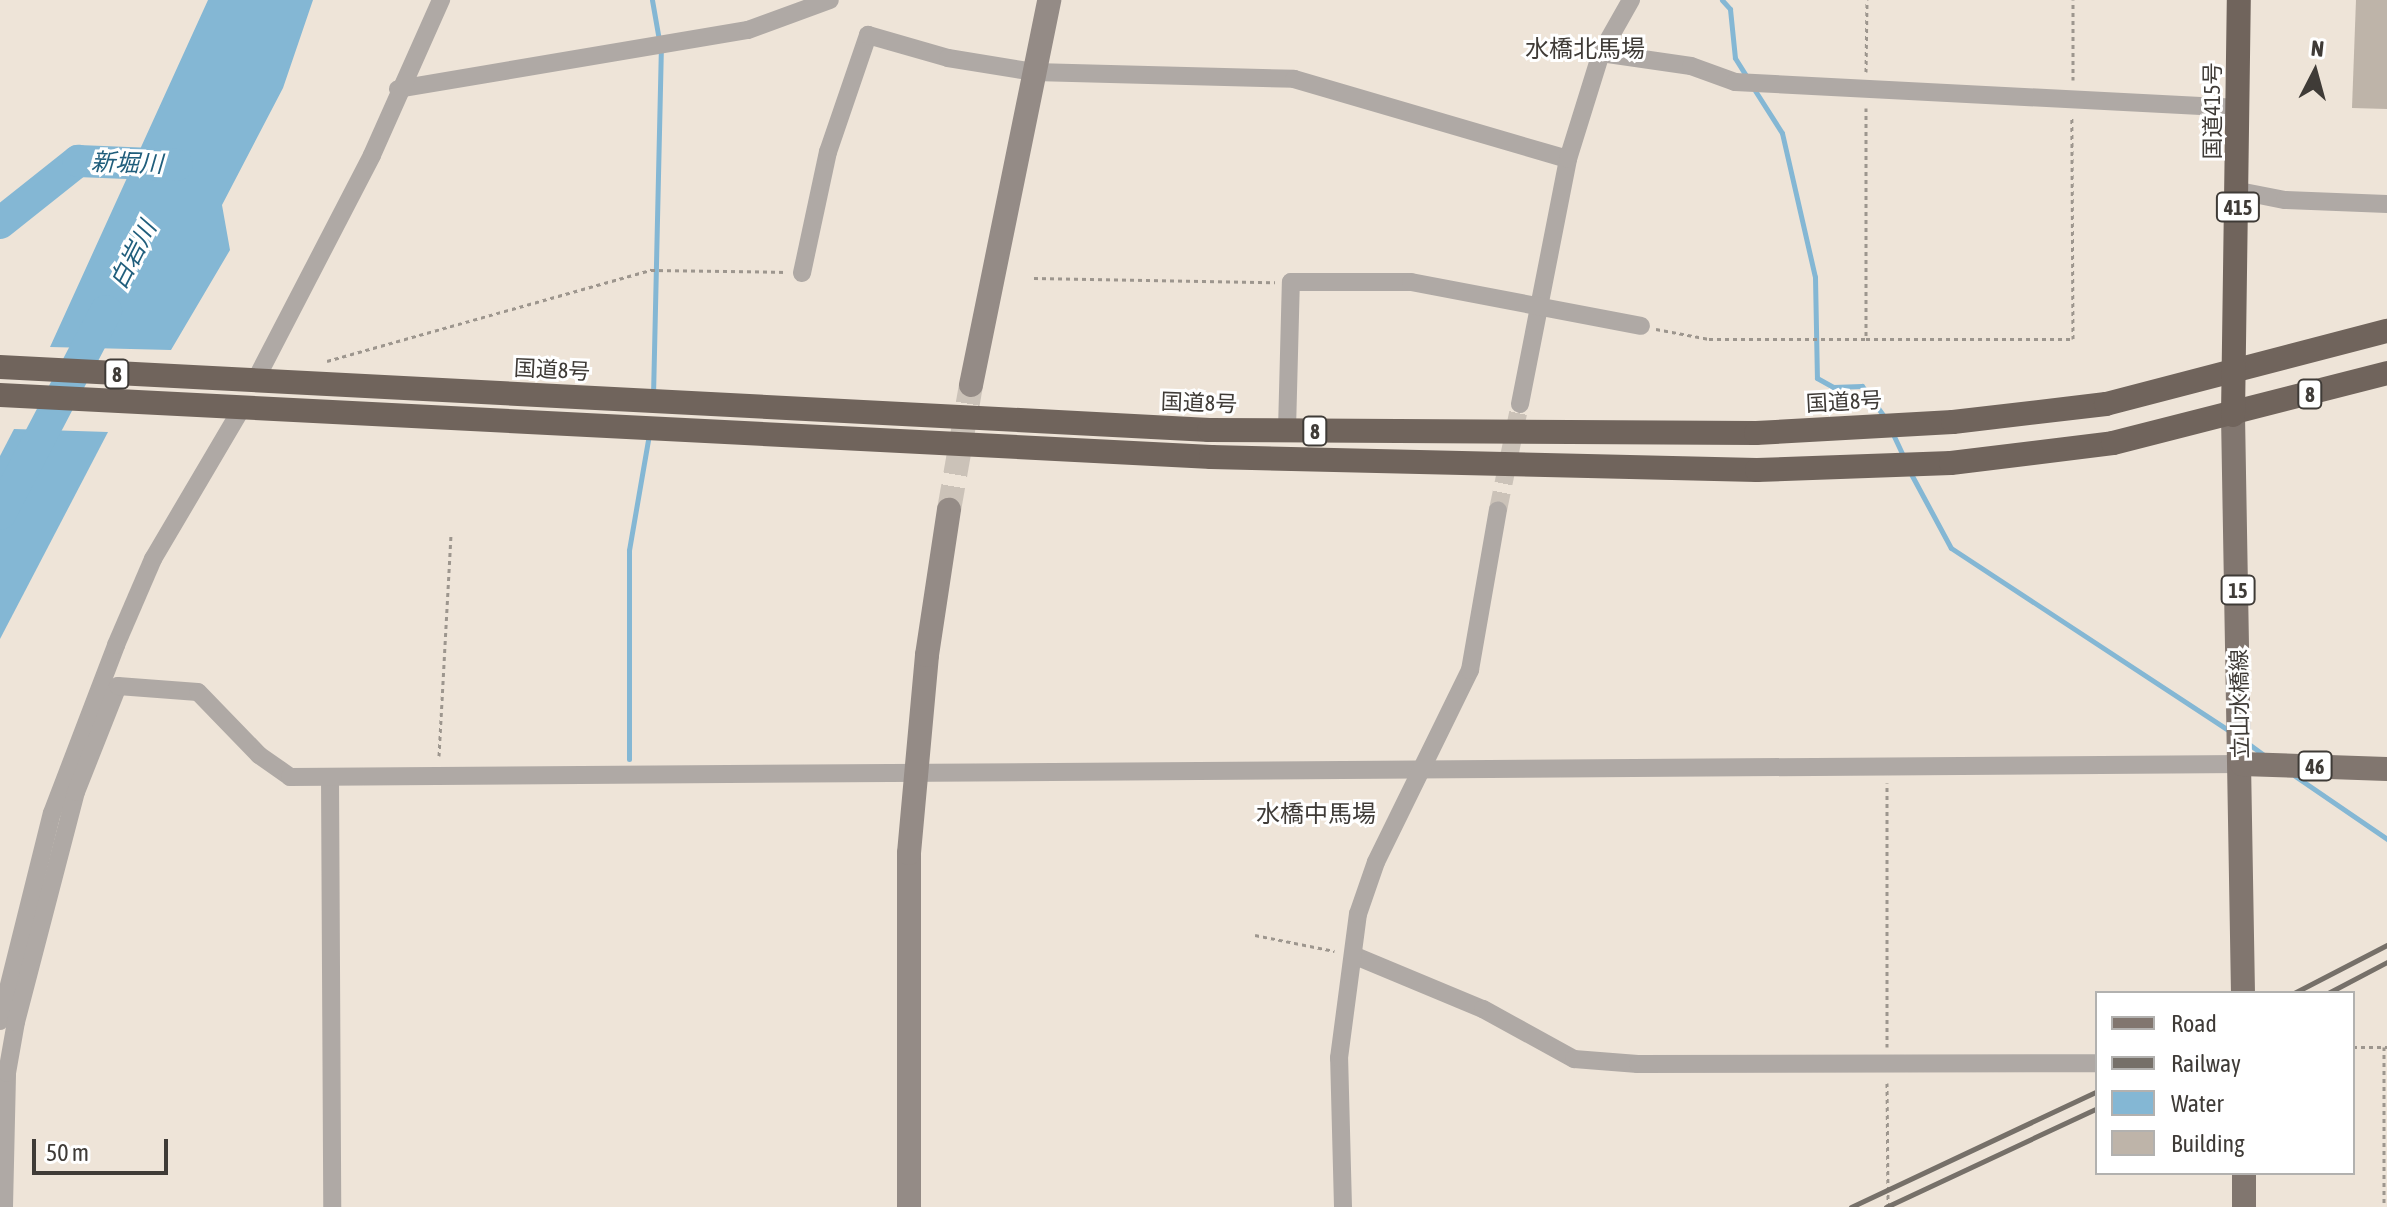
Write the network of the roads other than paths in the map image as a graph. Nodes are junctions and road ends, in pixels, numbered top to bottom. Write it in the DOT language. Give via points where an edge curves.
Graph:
graph roads {
  1 [pos="441,0"];
  2 [pos="830,0"];
  3 [pos="1049,0"];
  4 [pos="1631,0"];
  5 [pos="2239,0"];
  6 [pos="1601,53"];
  7 [pos="1034,72"];
  8 [pos="398,89"];
  9 [pos="2239,108"];
  10 [pos="1568,159"];
  11 [pos="2239,191"];
  12 [pos="2387,204"];
  13 [pos="802,273"];
  14 [pos="1538,306"];
  15 [pos="1641,326"];
  16 [pos="2387,331"];
  17 [pos="0,367"];
  18 [pos="2387,373"];
  19 [pos="2233,374"];
  20 [pos="244,381"];
  21 [pos="971,385"];
  22 [pos="0,395"];
  23 [pos="1520,404"];
  24 [pos="236,408"];
  25 [pos="2233,415"];
  26 [pos="1287,430"];
  27 [pos="949,510"];
  28 [pos="1498,510"];
  29 [pos="2242,764"];
  30 [pos="2387,769"];
  31 [pos="1424,770"];
  32 [pos="914,774"];
  33 [pos="330,777"];
  34 [pos="1353,955"];
  35 [pos="2243,991"];
  36 [pos="0,1021"];
  37 [pos="2095,1063"];
  38 [pos="2244,1175"];
  39 [pos="4,1207"];
  40 [pos="332,1207"];
  41 [pos="909,1207"];
  42 [pos="1343,1207"];
  43 [pos="2244,1207"];
  1 -- 8 [label="street"];
  2 -- 8 [label="street" via="748,30"];
  3 -- 7 [label="street"];
  4 -- 6 [label="street"];
  5 -- 9 [label="highway, 国道415号 / 415"];
  6 -- 9 [label="street" via="1691,66 1735,82"];
  6 -- 10 [label="street"];
  7 -- 10 [label="street" via="1294,79"];
  7 -- 13 [label="street" via="948,58 868,35 828,152"];
  7 -- 21 [label="street"];
  8 -- 20 [label="street" via="372,155"];
  9 -- 11 [label="highway, 国道415号 / 415"];
  10 -- 14 [label="street"];
  11 -- 12 [label="street" via="2285,200"];
  11 -- 19 [label="highway, 国道415号 / 415"];
  14 -- 15 [label="street"];
  14 -- 23 [label="street"];
  14 -- 26 [label="street" via="1411,282 1291,282"];
  16 -- 19 [label="highway, 国道8号 / 8"];
  17 -- 20 [label="highway, 国道8号 / 8"];
  18 -- 25 [label="highway, 8"];
  19 -- 25 [label="highway, 国道415号 / 415"];
  19 -- 26 [label="highway, 国道8号 / 8" via="2106,404 1938,423 1756,433"];
  20 -- 26 [label="highway, 国道8号 / 8"];
  22 -- 24 [label="highway, 8"];
  24 -- 25 [label="highway, 8" via="1211,457 1757,470 1951,463 2113,443"];
  24 -- 36 [label="street" via="153,559 105,673 52,813"];
  25 -- 29 [label="main road, 立山水橋線 / 15"];
  27 -- 32 [label="street"];
  28 -- 31 [label="street" via="1470,670"];
  29 -- 30 [label="main road, 46"];
  29 -- 31 [label="street"];
  29 -- 35 [label="main road, 立山水橋線 / 15"];
  31 -- 32 [label="street"];
  31 -- 34 [label="street" via="1376,862 1358,914"];
  32 -- 33 [label="street"];
  32 -- 41 [label="street" via="905,956"];
  33 -- 39 [label="street" via="290,777 278,771 198,692 118,686 76,792 16,1022 6,1088"];
  33 -- 40 [label="street"];
  34 -- 37 [label="street" via="1483,1009 1574,1059 1638,1064"];
  34 -- 42 [label="street" via="1339,1058"];
  38 -- 43 [label="main road"];
}
